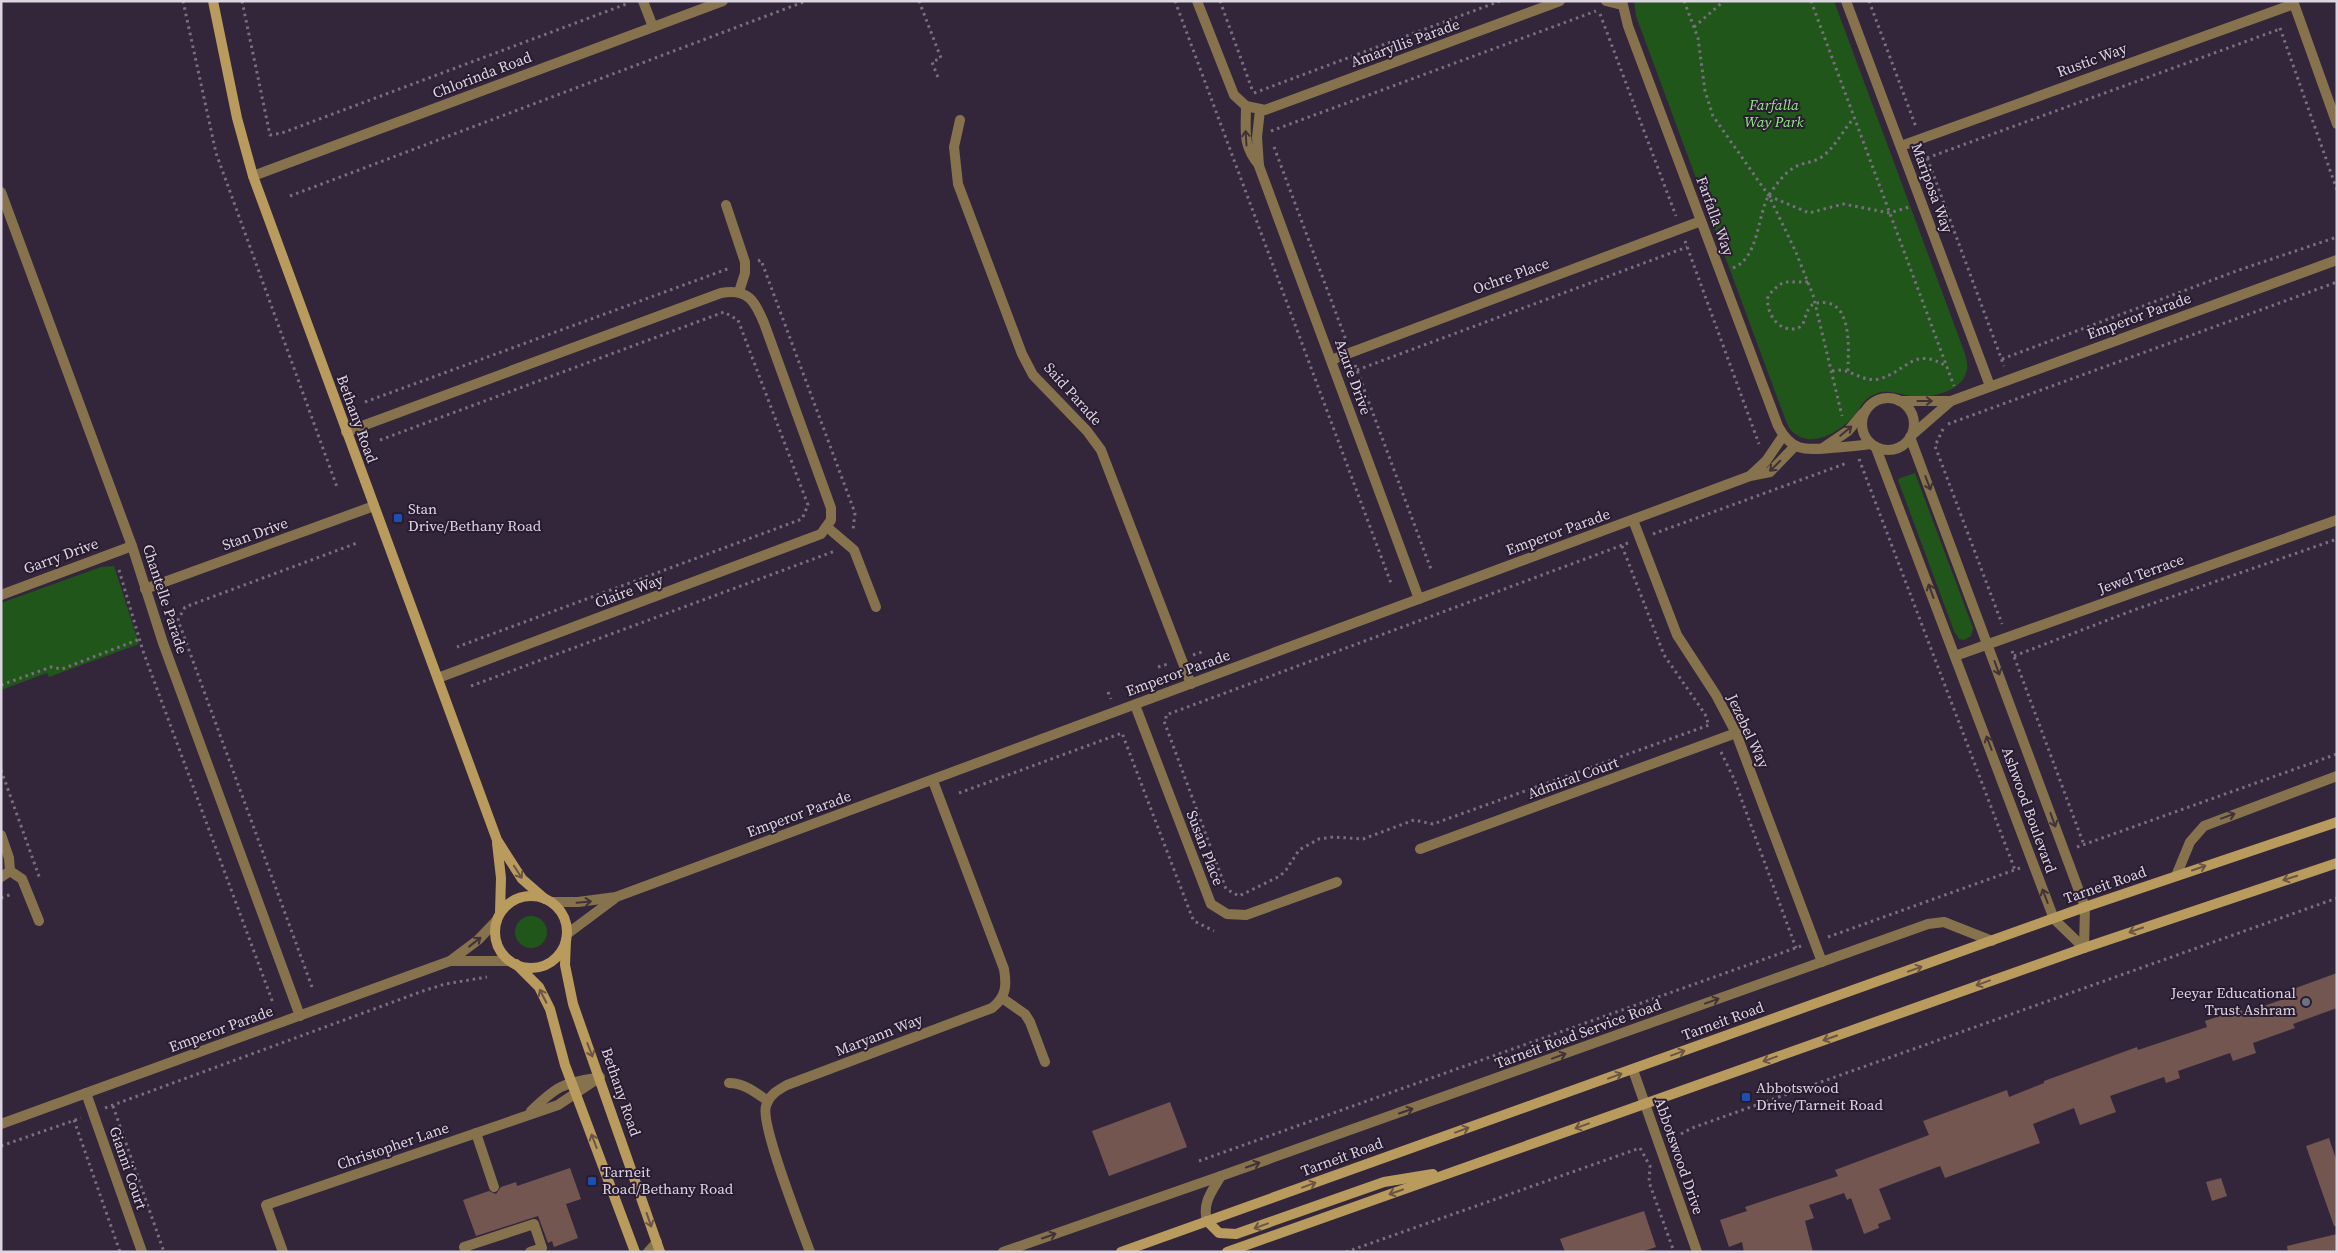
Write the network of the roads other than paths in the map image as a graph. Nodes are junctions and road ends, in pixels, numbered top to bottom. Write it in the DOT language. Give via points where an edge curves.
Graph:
graph roads {
  1 [pos="213,1"];
  2 [pos="643,1"];
  3 [pos="722,1"];
  4 [pos="1198,1"];
  5 [pos="1560,1"];
  6 [pos="1606,1"];
  7 [pos="1846,1"];
  8 [pos="1622,3"];
  9 [pos="2294,3"];
  10 [pos="653,27"];
  11 [pos="1246,106"];
  12 [pos="1260,110"];
  13 [pos="960,120"];
  14 [pos="2337,124"];
  15 [pos="1901,146"];
  16 [pos="1259,166"];
  17 [pos="253,176"];
  18 [pos="1,192"];
  19 [pos="726,205"];
  20 [pos="1701,221"];
  21 [pos="2337,260"];
  22 [pos="739,292"];
  23 [pos="1331,360"];
  24 [pos="1990,386"];
  25 [pos="1955,399"];
  26 [pos="1899,401"];
  27 [pos="1866,410"];
  28 [pos="346,432"];
  29 [pos="1783,436"];
  30 [pos="1911,436"];
  31 [pos="1795,446"];
  32 [pos="1873,446"];
  33 [pos="1823,448"];
  34 [pos="1750,476"];
  35 [pos="374,506"];
  36 [pos="1633,520"];
  37 [pos="2337,520"];
  38 [pos="827,527"];
  39 [pos="132,546"];
  40 [pos="146,589"];
  41 [pos="1,595"];
  42 [pos="1419,599"];
  43 [pos="876,607"];
  44 [pos="1988,644"];
  45 [pos="1955,656"];
  46 [pos="438,678"];
  47 [pos="1191,684"];
  48 [pos="1135,705"];
  49 [pos="1736,733"];
  50 [pos="2337,776"];
  51 [pos="932,781"];
  52 [pos="2337,822"];
  53 [pos="1,835"];
  54 [pos="497,840"];
  55 [pos="1420,849"];
  56 [pos="2337,863"];
  57 [pos="6,874"];
  58 [pos="2176,876"];
  59 [pos="1337,882"];
  60 [pos="616,897"];
  61 [pos="548,901"];
  62 [pos="2085,908"];
  63 [pos="499,916"];
  64 [pos="2054,919"];
  65 [pos="40,921"];
  66 [pos="566,937"];
  67 [pos="1992,941"];
  68 [pos="2084,948"];
  69 [pos="450,960"];
  70 [pos="1822,962"];
  71 [pos="513,963"];
  72 [pos="1002,998"];
  73 [pos="300,1016"];
  74 [pos="1044,1062"];
  75 [pos="1632,1070"];
  76 [pos="600,1077"];
  77 [pos="571,1082"];
  78 [pos="729,1083"];
  79 [pos="86,1093"];
  80 [pos="576,1094"];
  81 [pos="768,1101"];
  82 [pos="1645,1104"];
  83 [pos="529,1114"];
  84 [pos="1,1124"];
  85 [pos="476,1133"];
  86 [pos="1459,1170"];
  87 [pos="1221,1176"];
  88 [pos="494,1187"];
  89 [pos="1207,1222"];
  90 [pos="659,1247"];
  91 [pos="142,1252"];
  92 [pos="283,1252"];
  93 [pos="466,1252"];
  94 [pos="530,1252"];
  95 [pos="636,1252"];
  96 [pos="648,1252"];
  97 [pos="810,1252"];
  98 [pos="1003,1252"];
  99 [pos="1120,1252"];
  100 [pos="1228,1252"];
  101 [pos="1697,1252"];
  1 -- 17 [label="main road, Bethany Road" via="237,118"];
  2 -- 10 [label="street"];
  3 -- 10 [label="street, Chlorinda Road"];
  4 -- 11 [label="street" via="1229,86 1234,96"];
  5 -- 12 [label="street, Amaryllis Parade" via="1271,109"];
  6 -- 8 [label="street"];
  7 -- 15 [label="street, Mariposa Way"];
  8 -- 20 [label="street, Farfalla Way"];
  9 -- 14 [label="street"];
  9 -- 15 [label="street, Rustic Way"];
  10 -- 17 [label="street, Chlorinda Road"];
  11 -- 12 [label="street"];
  16 -- 11 [label="street, Azure Drive, one-way" via="1246,146"];
  12 -- 16 [label="street, Azure Drive" via="1257,137"];
  13 -- 47 [label="street, Said Parade" via="954,146 958,184 1022,354 1033,375 1101,450"];
  15 -- 24 [label="street, Mariposa Way"];
  16 -- 23 [label="street, Azure Drive"];
  17 -- 28 [label="main road, Bethany Road"];
  18 -- 39 [label="street, Chantelle Parade"];
  19 -- 22 [label="street" via="745,266"];
  20 -- 23 [label="street, Ochre Place"];
  20 -- 29 [label="street, Farfalla Way" via="1770,410"];
  21 -- 24 [label="street, Emperor Parade"];
  22 -- 28 [label="street" via="710,297"];
  22 -- 38 [label="street" via="752,300 764,323 831,508"];
  23 -- 42 [label="street, Azure Drive"];
  24 -- 25 [label="street, Emperor Parade"];
  26 -- 25 [label="street, Emperor Parade, one-way"];
  25 -- 30 [label="street, Emperor Parade"];
  26 -- 27 [label="street" via="1884,398"];
  26 -- 30 [label="street" via="1913,419"];
  27 -- 32 [label="street" via="1862,418 1863,432"];
  33 -- 27 [label="street, one-way" via="1848,431"];
  28 -- 35 [label="main road, Bethany Road"];
  29 -- 31 [label="street"];
  29 -- 34 [label="street, Emperor Parade" via="1766,461"];
  30 -- 32 [label="street" via="1899,448 1883,450"];
  30 -- 44 [label="street, Ashwood Boulevard, one-way"];
  31 -- 33 [label="street" via="1807,450"];
  31 -- 34 [label="street, Emperor Parade, one-way" via="1770,472"];
  32 -- 33 [label="street"];
  45 -- 32 [label="street, Ashwood Boulevard, one-way"];
  34 -- 36 [label="street, Emperor Parade"];
  35 -- 40 [label="street, Stan Drive"];
  35 -- 46 [label="main road, Bethany Road"];
  36 -- 42 [label="street, Emperor Parade"];
  36 -- 49 [label="street, Jezebel Way" via="1677,635"];
  37 -- 44 [label="street, Jewel Terrace"];
  38 -- 43 [label="street" via="854,550"];
  38 -- 46 [label="street, Claire Way" via="811,539"];
  39 -- 40 [label="street, Chantelle Parade"];
  39 -- 41 [label="street, Garry Drive"];
  40 -- 73 [label="street, Chantelle Parade" via="162,643"];
  42 -- 47 [label="street, Emperor Parade"];
  44 -- 45 [label="street, Jewel Terrace"];
  44 -- 62 [label="street, Ashwood Boulevard, one-way"];
  64 -- 45 [label="street, Ashwood Boulevard, one-way"];
  46 -- 54 [label="main road, Bethany Road"];
  47 -- 48 [label="street, Emperor Parade"];
  48 -- 51 [label="street, Emperor Parade"];
  48 -- 59 [label="street, Susan Place" via="1211,904 1227,914 1246,915"];
  49 -- 55 [label="street, Admiral Court"];
  49 -- 70 [label="street, Jezebel Way"];
  58 -- 50 [label="street, one-way" via="2190,842 2204,826"];
  51 -- 60 [label="street, Emperor Parade"];
  51 -- 72 [label="street" via="1004,969 1006,982"];
  58 -- 52 [label="main road, Tarneit Road, one-way"];
  53 -- 57 [label="street" via="10,858"];
  54 -- 61 [label="main road, Bethany Road, one-way" via="522,879"];
  54 -- 63 [label="main road, Bethany Road" via="501,878"];
  56 -- 68 [label="main road, one-way"];
  57 -- 65 [label="street" via="22,879"];
  58 -- 62 [label="main road, Tarneit Road"];
  61 -- 60 [label="street, Emperor Parade, one-way" via="578,902"];
  60 -- 66 [label="street, Emperor Parade"];
  61 -- 63 [label="main road" via="525,897 507,905"];
  61 -- 66 [label="main road" via="563,916"];
  62 -- 64 [label="main road, Tarneit Road"];
  62 -- 68 [label="street, Ashwood Boulevard"];
  69 -- 63 [label="street, Emperor Parade, one-way" via="478,940"];
  63 -- 71 [label="main road" via="495,929 498,947"];
  64 -- 67 [label="main road, Tarneit Road"];
  64 -- 68 [label="street, Ashwood Boulevard"];
  66 -- 71 [label="main road" via="555,958 546,964 526,968"];
  66 -- 76 [label="main road, Bethany Road, one-way" via="565,964 573,1004"];
  67 -- 70 [label="street, Tarneit Road Service Road" via="1939,921"];
  75 -- 67 [label="main road, Tarneit Road, one-way"];
  68 -- 82 [label="main road, one-way"];
  69 -- 71 [label="street, Emperor Parade"];
  69 -- 73 [label="street, Emperor Parade"];
  87 -- 70 [label="street, Tarneit Road Service Road, one-way"];
  77 -- 71 [label="main road, one-way" via="545,998 530,976"];
  72 -- 74 [label="street" via="1025,1014"];
  72 -- 81 [label="street, Maryann Way" via="992,1008 980,1013 787,1085"];
  73 -- 79 [label="street, Emperor Parade"];
  75 -- 82 [label="street, Abbotswood Drive"];
  89 -- 75 [label="main road, Tarneit Road, one-way"];
  76 -- 77 [label="street, Christopher Lane"];
  76 -- 80 [label="street, Christopher Lane"];
  76 -- 90 [label="main road, Bethany Road, one-way"];
  77 -- 80 [label="main road"];
  77 -- 83 [label="street, Christopher Lane" via="553,1090"];
  78 -- 81 [label="street" via="747,1087"];
  79 -- 84 [label="street, Emperor Parade"];
  79 -- 91 [label="street, Gianni Court"];
  80 -- 83 [label="street, Christopher Lane" via="558,1105"];
  95 -- 80 [label="main road, one-way"];
  81 -- 97 [label="street" via="765,1119 768,1131"];
  82 -- 86 [label="main road, one-way"];
  82 -- 101 [label="street, Abbotswood Drive"];
  83 -- 85 [label="street, Christopher Lane"];
  85 -- 88 [label="street"];
  85 -- 92 [label="street, Christopher Lane" via="266,1205"];
  86 -- 89 [label="main road, one-way" via="1384,1182 1236,1234 1219,1233"];
  86 -- 100 [label="main road, one-way"];
  87 -- 89 [label="street" via="1207,1200 1204,1212"];
  98 -- 87 [label="street, one-way"];
  89 -- 99 [label="main road, Tarneit Road"];
  90 -- 96 [label="street"];
  93 -- 94 [label="street" via="464,1247 534,1224 542,1248"];
}
